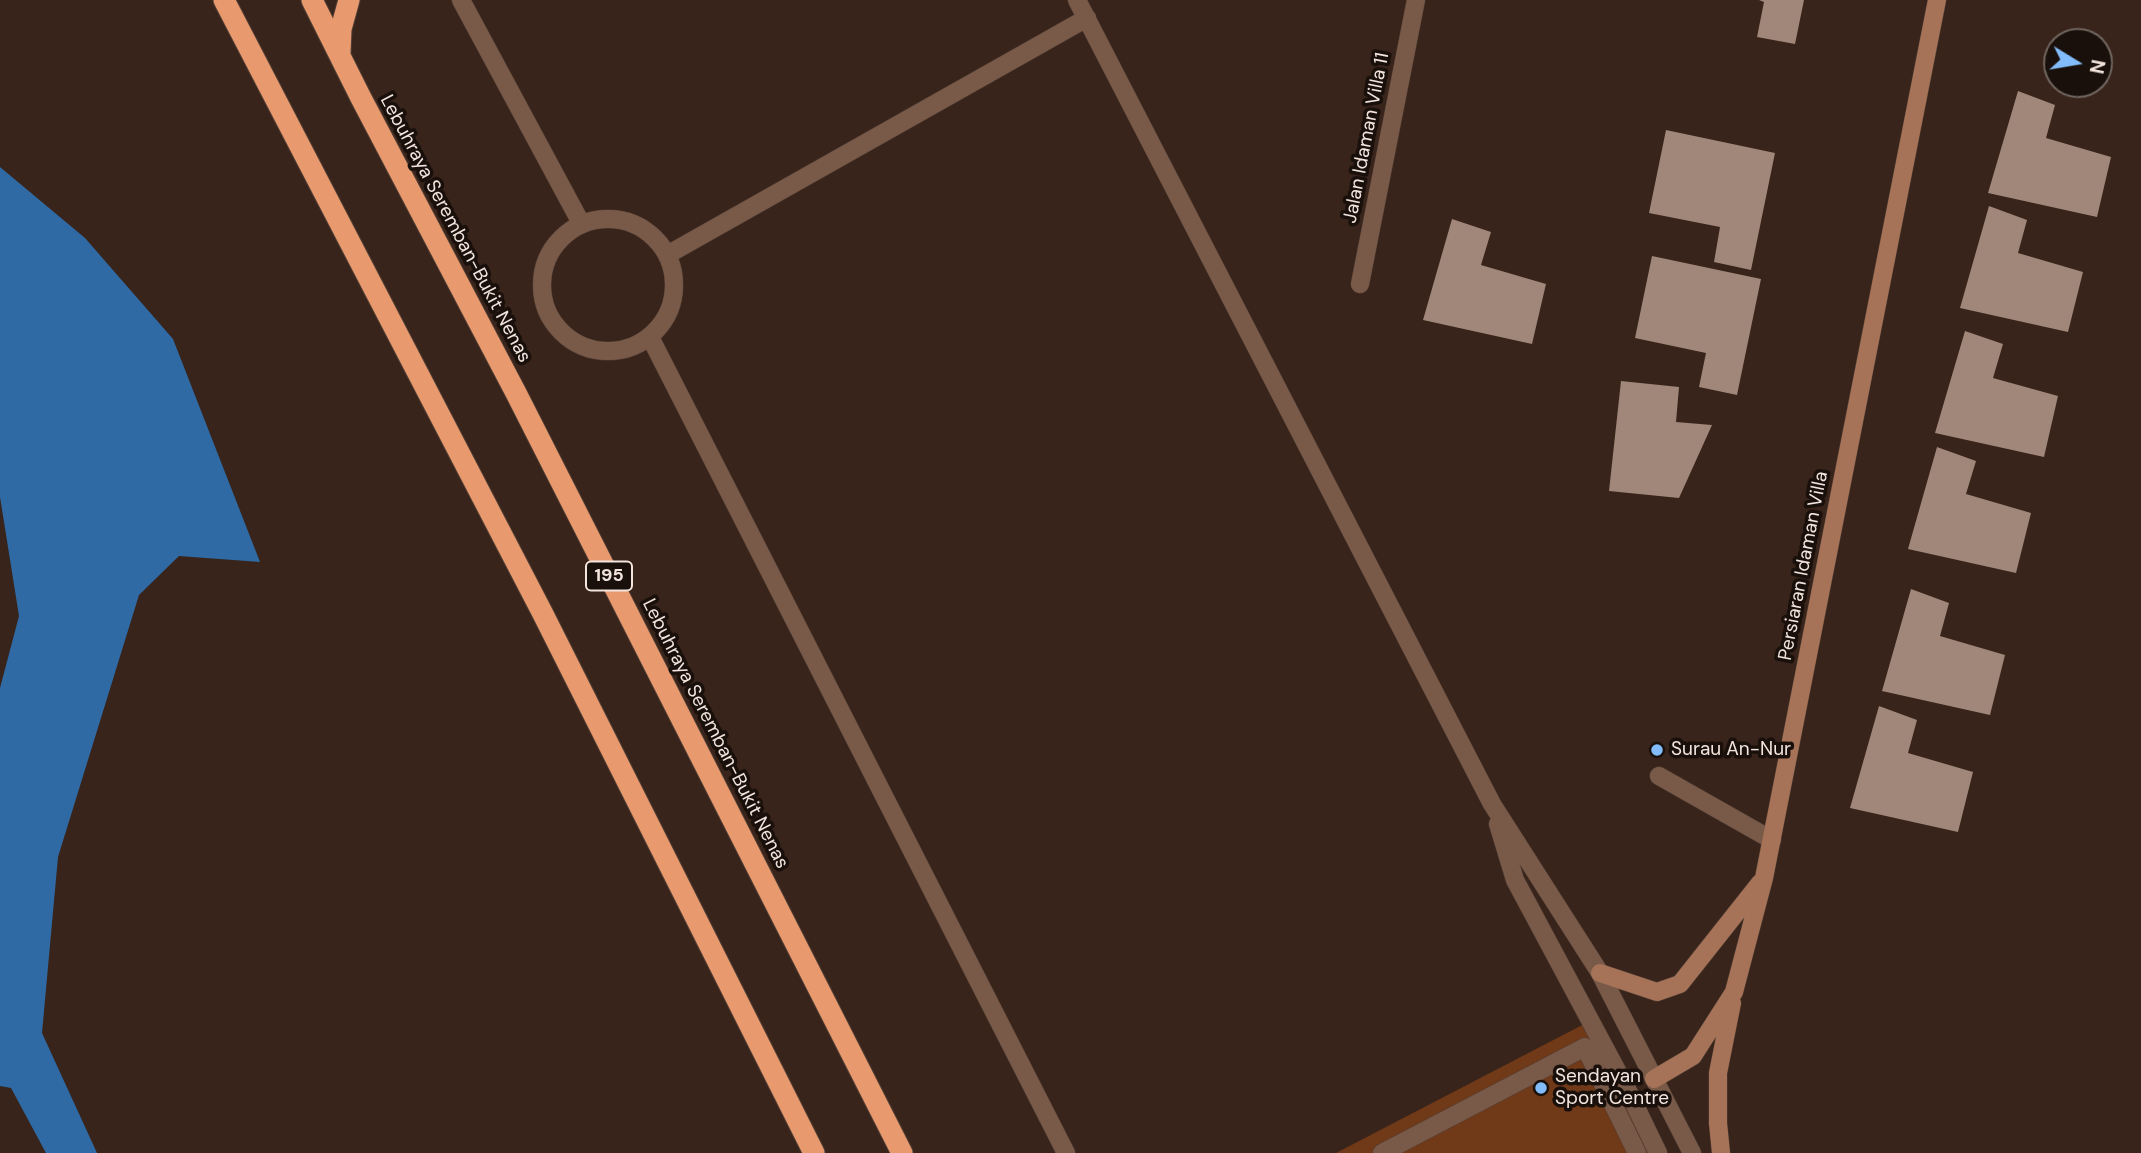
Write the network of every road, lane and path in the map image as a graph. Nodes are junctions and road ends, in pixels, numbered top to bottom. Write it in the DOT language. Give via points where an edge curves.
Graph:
graph roads {
  1 [pos="225,0"];
  2 [pos="312,0"];
  3 [pos="349,0"];
  4 [pos="461,0"];
  5 [pos="1077,0"];
  6 [pos="1416,0"];
  7 [pos="1937,0"];
  8 [pos="1087,18"];
  9 [pos="340,55"];
  10 [pos="581,223"];
  11 [pos="667,255"];
  12 [pos="1360,284"];
  13 [pos="650,337"];
  14 [pos="1659,776"];
  15 [pos="1492,804"];
  16 [pos="1772,840"];
  17 [pos="1764,878"];
  18 [pos="1600,973"];
  19 [pos="1734,992"];
  20 [pos="1616,1070"];
  21 [pos="1600,1077"];
  22 [pos="1654,1079"];
  23 [pos="1630,1095"];
  24 [pos="814,1153"];
  25 [pos="902,1153"];
  26 [pos="1066,1153"];
  27 [pos="1382,1153"];
  28 [pos="1637,1153"];
  29 [pos="1658,1153"];
  30 [pos="1692,1153"];
  31 [pos="1721,1153"];
  1 -- 24 [label="highway" via="544,614"];
  2 -- 9 [label="highway, Lebuhraya Seremban-Bukit Nenas / 195"];
  3 -- 9 [label="highway"];
  4 -- 10 [label="street"];
  5 -- 8 [label="street"];
  6 -- 12 [label="street, Jalan Idaman Villa 11"];
  7 -- 16 [label="street, Persiaran Idaman Villa"];
  8 -- 11 [label="street"];
  8 -- 15 [label="street"];
  9 -- 25 [label="highway, Lebuhraya Seremban-Bukit Nenas / 195"];
  10 -- 11 [label="street" via="621,219 656,238"];
  10 -- 13 [label="street" via="564,234 543,269 541,290 546,310 557,328 591,349 611,352"];
  11 -- 13 [label="street" via="674,276 673,299"];
  13 -- 26 [label="street"];
  14 -- 16 [label="street"];
  15 -- 18 [label="street"];
  15 -- 20 [label="street" via="1515,880"];
  16 -- 17 [label="street, Persiaran Idaman Villa"];
  17 -- 18 [label="street" via="1680,984 1657,992"];
  17 -- 19 [label="street, Persiaran Idaman Villa"];
  18 -- 22 [label="street"];
  19 -- 22 [label="street, Persiaran Idaman Villa" via="1693,1056"];
  19 -- 31 [label="street" via="1718,1073"];
  20 -- 21 [label="street"];
  20 -- 23 [label="street"];
  21 -- 27 [label="street" via="1585,1047"];
  21 -- 28 [label="street"];
  22 -- 23 [label="street, Persiaran Idaman Villa"];
  22 -- 30 [label="street"];
  23 -- 29 [label="street"];
}
